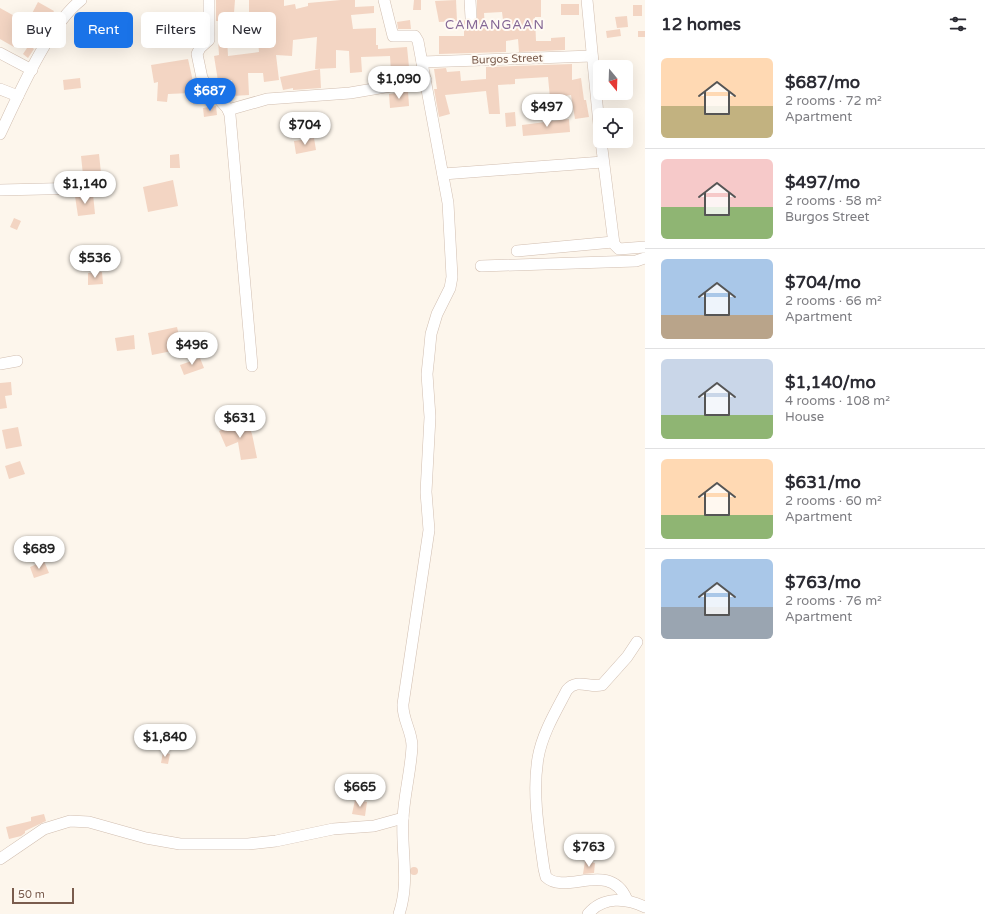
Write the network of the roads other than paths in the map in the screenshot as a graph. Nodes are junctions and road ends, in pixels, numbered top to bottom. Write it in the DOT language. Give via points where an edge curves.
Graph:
graph roads {
  1 [pos="81,0"];
  2 [pos="209,0"];
  3 [pos="384,0"];
  4 [pos="470,0"];
  5 [pos="587,0"];
  6 [pos="471,18"];
  7 [pos="0,53"];
  8 [pos="592,56"];
  9 [pos="422,62"];
  10 [pos="32,70"];
  11 [pos="426,80"];
  12 [pos="0,88"];
  13 [pos="18,96"];
  14 [pos="597,108"];
  15 [pos="228,110"];
  16 [pos="0,134"];
  17 [pos="602,148"];
  18 [pos="603,162"];
  19 [pos="443,174"];
  20 [pos="86,188"];
  21 [pos="0,190"];
  22 [pos="613,242"];
  23 [pos="645,247"];
  24 [pos="517,251"];
  25 [pos="645,258"];
  26 [pos="481,266"];
  27 [pos="17,361"];
  28 [pos="0,364"];
  29 [pos="252,366"];
  30 [pos="637,642"];
  31 [pos="403,818"];
  32 [pos="0,859"];
  33 [pos="627,900"];
  34 [pos="645,907"];
  35 [pos="399,914"];
  36 [pos="588,914"];
  1 -- 10 [label="street" via="54,31"];
  2 -- 15 [label="street" via="209,40 200,48 197,57 205,83"];
  3 -- 9 [label="street" via="392,35 417,37"];
  4 -- 6 [label="street"];
  5 -- 8 [label="street"];
  7 -- 10 [label="street"];
  8 -- 9 [label="street, Burgos Street"];
  8 -- 14 [label="street"];
  9 -- 11 [label="street"];
  10 -- 13 [label="street"];
  11 -- 15 [label="street" via="350,93 267,99"];
  11 -- 19 [label="street"];
  12 -- 13 [label="street"];
  13 -- 16 [label="street"];
  15 -- 29 [label="street"];
  17 -- 18 [label="street"];
  18 -- 19 [label="street"];
  18 -- 22 [label="street"];
  19 -- 31 [label="street" via="448,203 452,277 431,334 427,374 430,417 426,492 429,530 403,704 412,747"];
  20 -- 21 [label="street"];
  22 -- 23 [label="street" via="620,249"];
  22 -- 24 [label="street"];
  25 -- 26 [label="street" via="636,261"];
  27 -- 28 [label="street"];
  30 -- 33 [label="street" via="602,685 578,684 567,690 544,738 537,767 536,807 546,878 558,883 603,880 622,888"];
  31 -- 32 [label="street" via="374,826 333,829 248,844 180,844 146,838 89,822 70,821 44,829"];
  31 -- 35 [label="street" via="405,885"];
  33 -- 34 [label="street"];
  33 -- 36 [label="street" via="614,900 602,904"];
}
